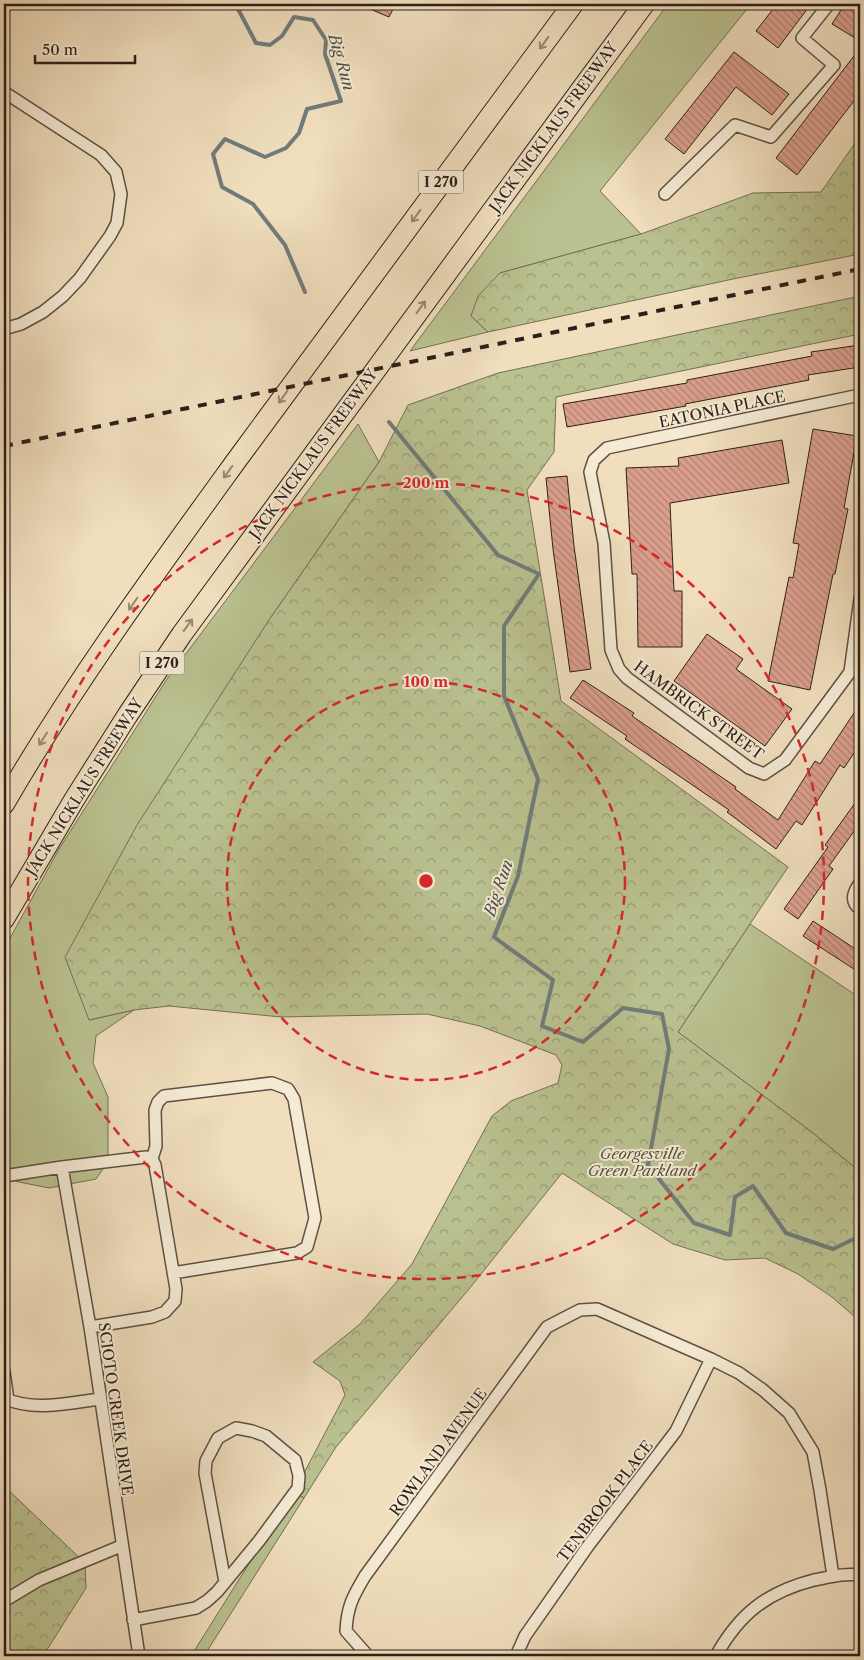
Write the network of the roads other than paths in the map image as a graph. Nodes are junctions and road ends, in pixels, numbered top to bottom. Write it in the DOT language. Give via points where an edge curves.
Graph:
graph roads {
  1 [pos="573,4"];
  2 [pos="644,4"];
  3 [pos="830,4"];
  4 [pos="4,92"];
  5 [pos="665,194"];
  6 [pos="4,329"];
  7 [pos="860,398"];
  8 [pos="594,460"];
  9 [pos="860,599"];
  10 [pos="4,804"];
  11 [pos="860,883"];
  12 [pos="860,908"];
  13 [pos="4,918"];
  14 [pos="152,1159"];
  15 [pos="62,1167"];
  16 [pos="4,1176"];
  17 [pos="173,1273"];
  18 [pos="90,1327"];
  19 [pos="711,1359"];
  20 [pos="4,1372"];
  21 [pos="6,1399"];
  22 [pos="100,1399"];
  23 [pos="121,1546"];
  24 [pos="860,1575"];
  25 [pos="833,1576"];
  26 [pos="226,1582"];
  27 [pos="4,1601"];
  28 [pos="133,1620"];
  29 [pos="139,1656"];
  30 [pos="368,1656"];
  31 [pos="516,1656"];
  32 [pos="716,1656"];
  1 -- 10 [label="highway, I 270, one-way" via="143,590 74,690"];
  13 -- 2 [label="highway, JACK NICKLAUS FREEWAY / I 270, one-way" via="74,800 182,634"];
  3 -- 5 [label="street" via="802,38 834,65 771,138 735,125"];
  4 -- 6 [label="street" via="93,149 116,172 121,194 117,223 80,278 43,312"];
  7 -- 8 [label="street, EATONIA PLACE" via="855,396 607,448"];
  8 -- 9 [label="street, HAMBRICK STREET" via="590,472 604,543 611,650 619,669 749,768 764,774 785,760 850,672"];
  11 -- 12 [label="street" via="853,899"];
  14 -- 15 [label="street" via="146,1157"];
  14 -- 17 [label="street"];
  14 -- 17 [label="street" via="156,1146 155,1110 164,1096 272,1082 288,1089 294,1099 315,1218 307,1247 297,1253"];
  15 -- 16 [label="street"];
  15 -- 18 [label="street, SCIOTO CREEK DRIVE"];
  17 -- 18 [label="street" via="175,1302 165,1312"];
  18 -- 22 [label="street, SCIOTO CREEK DRIVE"];
  19 -- 25 [label="street" via="738,1373 776,1400 789,1413 813,1452"];
  19 -- 30 [label="street, ROWLAND AVENUE" via="597,1309 580,1310 547,1327 365,1576 351,1601 346,1614 346,1631"];
  19 -- 31 [label="street, TENBROOK PLACE" via="676,1431 588,1546 525,1636"];
  20 -- 21 [label="street"];
  21 -- 22 [label="street" via="37,1407"];
  22 -- 23 [label="street, SCIOTO CREEK DRIVE"];
  23 -- 27 [label="street" via="39,1580"];
  23 -- 28 [label="street, SCIOTO CREEK DRIVE"];
  24 -- 25 [label="street"];
  25 -- 32 [label="street" via="806,1582 764,1600 745,1615"];
  26 -- 26 [label="street" via="298,1488 299,1476 295,1460 266,1436 236,1428 218,1438 206,1461 205,1473"];
  26 -- 28 [label="street" via="196,1608"];
  28 -- 29 [label="street, SCIOTO CREEK DRIVE"];
}
